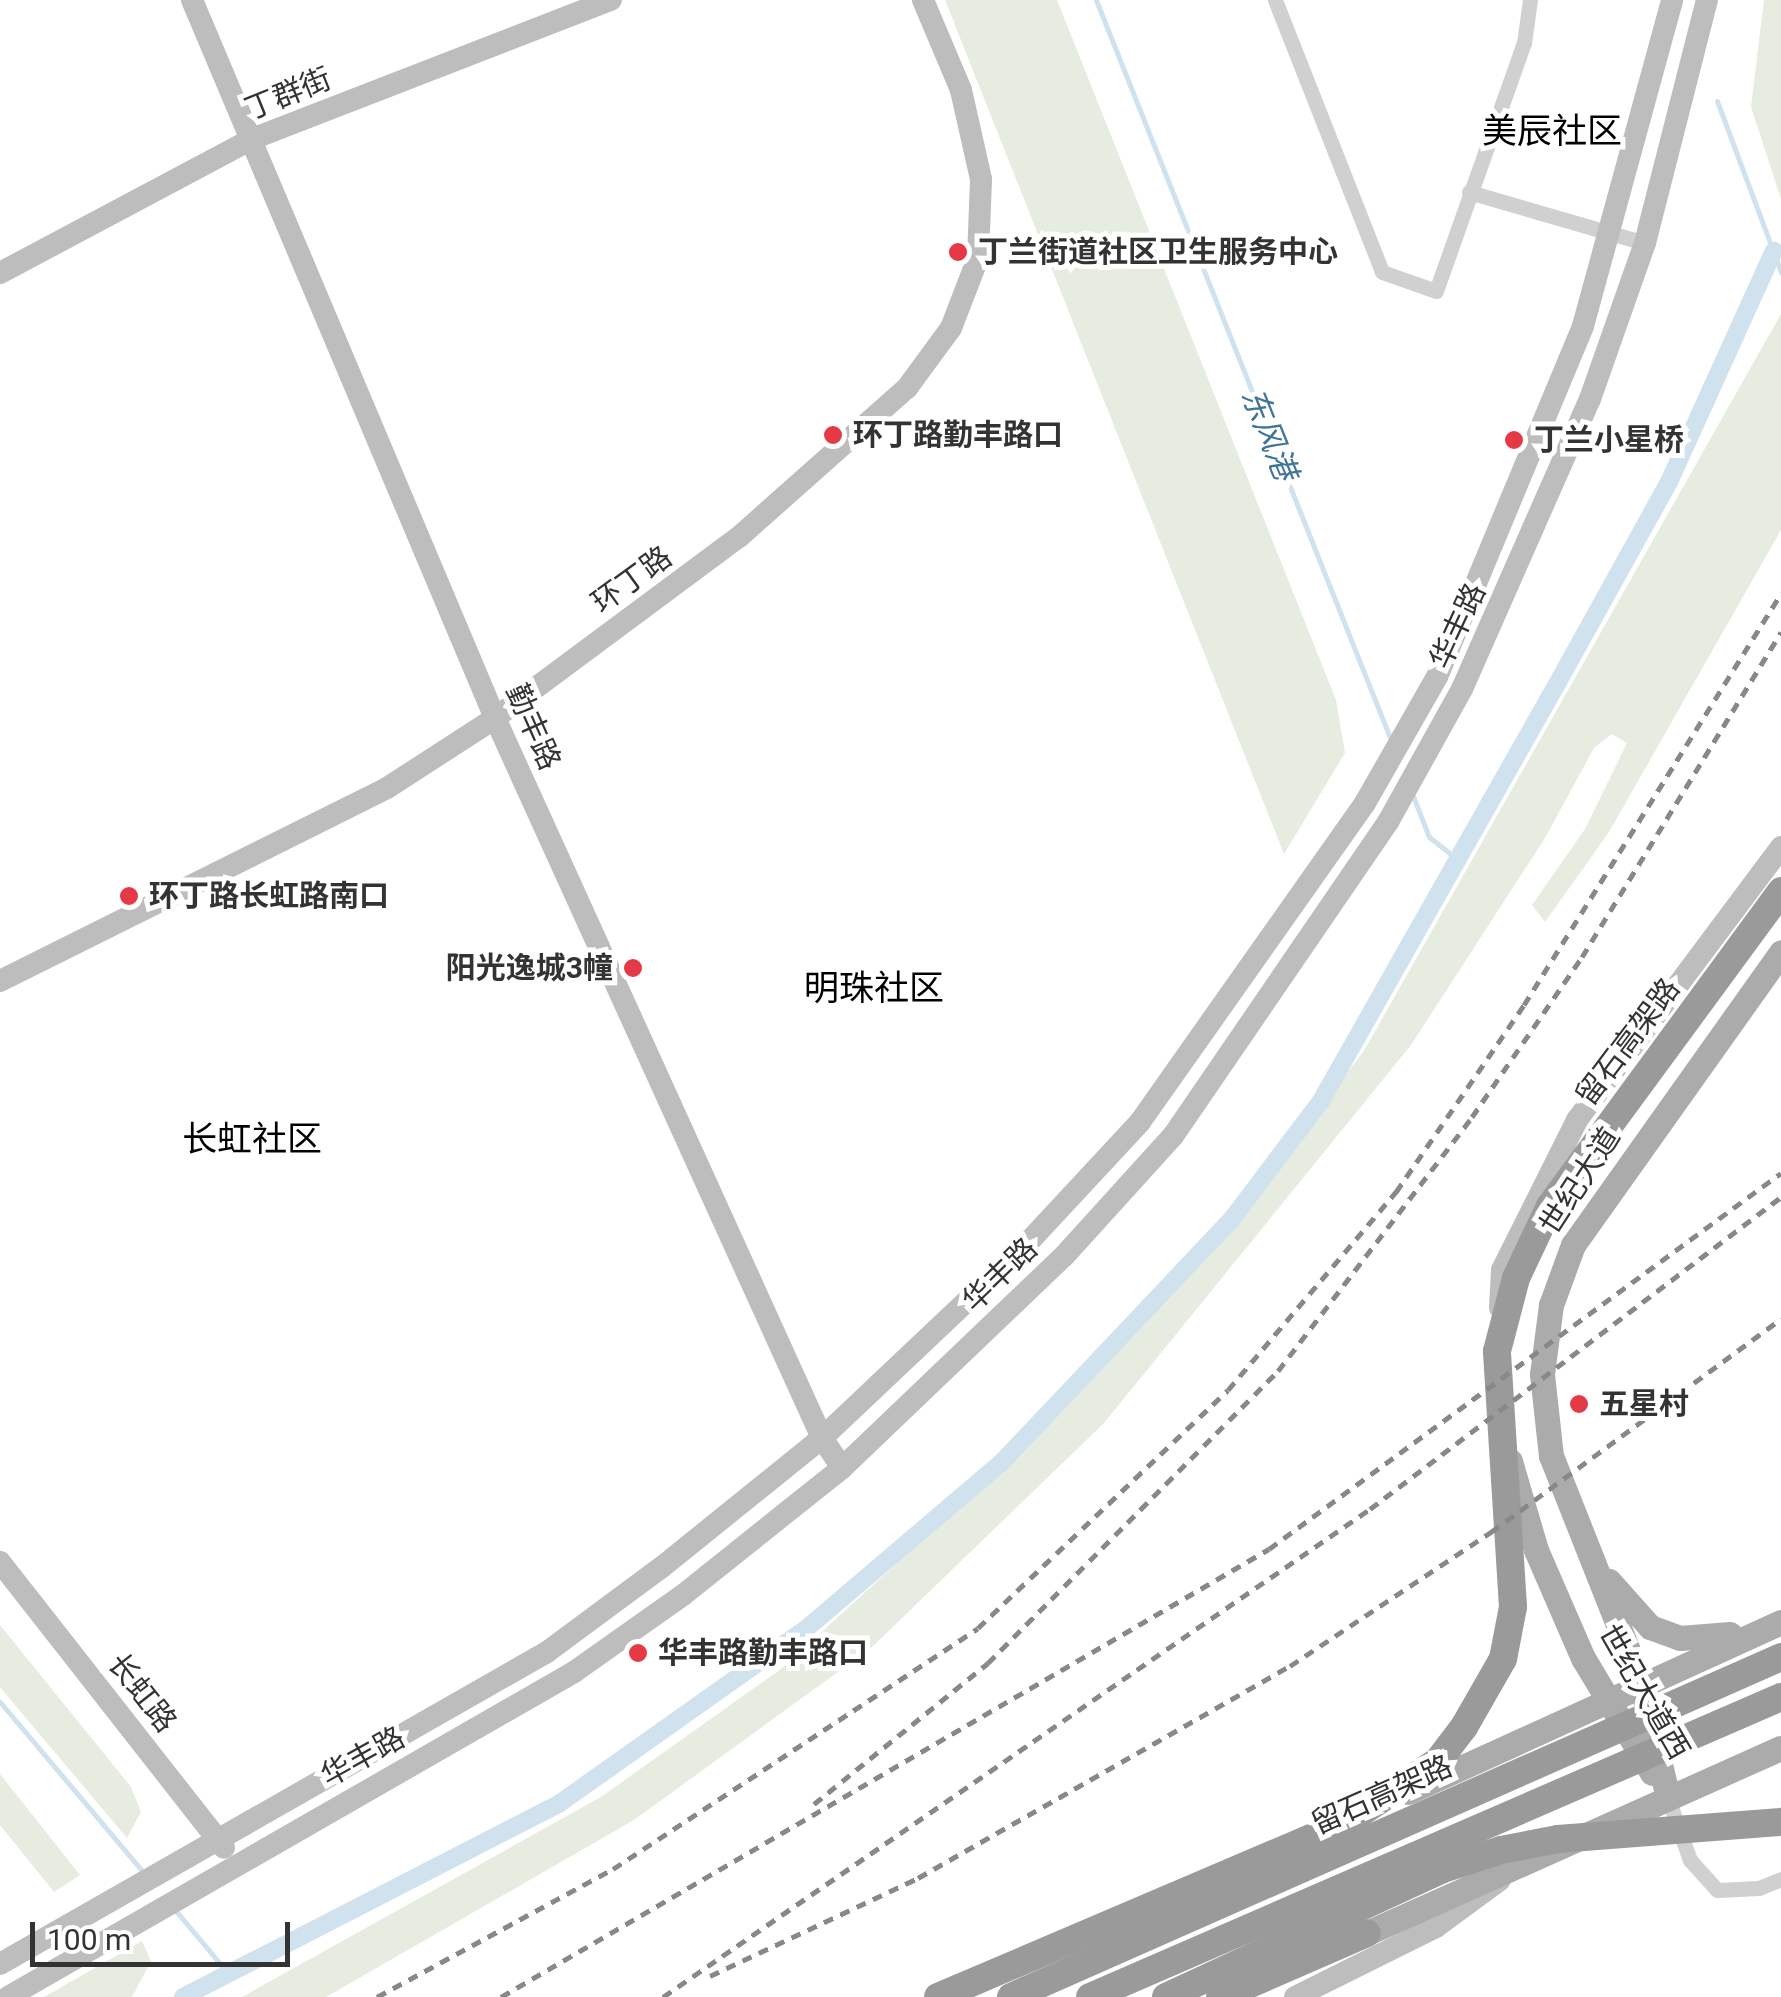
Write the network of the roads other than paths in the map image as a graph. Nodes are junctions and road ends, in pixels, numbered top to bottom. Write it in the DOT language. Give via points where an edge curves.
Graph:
graph roads {
  1 [pos="192,0"];
  2 [pos="611,0"];
  3 [pos="924,0"];
  4 [pos="1275,0"];
  5 [pos="1530,0"];
  6 [pos="1672,0"];
  7 [pos="1707,0"];
  8 [pos="252,140"];
  9 [pos="1469,192"];
  10 [pos="1610,233"];
  11 [pos="1645,243"];
  12 [pos="0,272"];
  13 [pos="495,718"];
  14 [pos="1781,848"];
  15 [pos="1781,891"];
  16 [pos="1781,952"];
  17 [pos="0,981"];
  18 [pos="1497,1351"];
  19 [pos="1497,1416"];
  20 [pos="822,1438"];
  21 [pos="842,1468"];
  22 [pos="1580,1540"];
  23 [pos="0,1562"];
  24 [pos="1781,1622"];
  25 [pos="1781,1657"];
  26 [pos="1641,1683"];
  27 [pos="1781,1697"];
  28 [pos="1603,1698"];
  29 [pos="1781,1748"];
  30 [pos="1668,1798"];
  31 [pos="1781,1822"];
  32 [pos="1345,1823"];
  33 [pos="216,1837"];
  34 [pos="235,1864"];
  35 [pos="1514,1869"];
  36 [pos="1781,1879"];
  37 [pos="1366,1933"];
  38 [pos="0,1964"];
  39 [pos="8,1997"];
  40 [pos="938,1997"];
  41 [pos="1011,1997"];
  42 [pos="1090,1997"];
  43 [pos="1166,1997"];
  44 [pos="1220,1997"];
  45 [pos="1295,1997"];
  1 -- 8 [label="main road, 勤丰路"];
  2 -- 8 [label="main road, 丁群街"];
  3 -- 13 [label="main road, 环丁路" via="961,90 981,179 978,258 951,328 907,388 739,538"];
  4 -- 9 [label="street" via="1382,272 1436,290"];
  5 -- 9 [label="street" via="1524,44"];
  6 -- 10 [label="main road, 华丰路"];
  7 -- 11 [label="main road, 华丰路"];
  8 -- 12 [label="main road, 丁群街"];
  8 -- 13 [label="main road, 勤丰路"];
  9 -- 10 [label="street"];
  10 -- 11 [label="street"];
  10 -- 20 [label="main road, 华丰路" via="1583,326 1437,676 1365,802 1140,1122 1023,1248"];
  11 -- 21 [label="main road, 华丰路" via="1540,518 1388,822 1173,1136 1064,1256"];
  13 -- 17 [label="main road, 环丁路" via="386,788"];
  13 -- 20 [label="main road, 勤丰路"];
  14 -- 18 [label="main road" via="1577,1120 1502,1270"];
  15 -- 18 [label="highway, 留石高架路" via="1550,1206 1516,1278"];
  16 -- 22 [label="main road, 世纪大道" via="1610,1188 1573,1246 1551,1305 1542,1374 1551,1456"];
  18 -- 19 [label="highway, 留石高架路"];
  19 -- 28 [label="main road, 世纪大道西" via="1536,1550"];
  19 -- 32 [label="highway, 留石高架路" via="1514,1568 1504,1659 1438,1760"];
  20 -- 21 [label="main road, 勤丰路"];
  20 -- 33 [label="main road, 华丰路" via="546,1652"];
  21 -- 34 [label="main road, 华丰路" via="574,1672"];
  22 -- 24 [label="main road" via="1650,1627 1680,1638 1715,1638"];
  22 -- 26 [label="main road, 世纪大道西"];
  23 -- 33 [label="main road, 长虹路"];
  24 -- 26 [label="main road"];
  25 -- 41 [label="highway, 留石高架路, bridge"];
  26 -- 28 [label="main road"];
  26 -- 30 [label="main road, 世纪大道西"];
  27 -- 42 [label="highway, bridge"];
  28 -- 30 [label="main road, 世纪大道西"];
  28 -- 32 [label="main road"];
  29 -- 30 [label="main road"];
  30 -- 35 [label="main road"];
  30 -- 36 [label="street" via="1690,1860 1717,1890 1759,1888"];
  31 -- 43 [label="highway, bridge" via="1558,1838 1502,1850 1443,1869"];
  32 -- 40 [label="highway, 留石高架路"];
  33 -- 34 [label="main road, 长虹路"];
  33 -- 38 [label="main road, 华丰路"];
  34 -- 39 [label="main road, 华丰路"];
  35 -- 37 [label="main road"];
  35 -- 45 [label="main road" via="1436,1927"];
  37 -- 44 [label="highway"];
}
